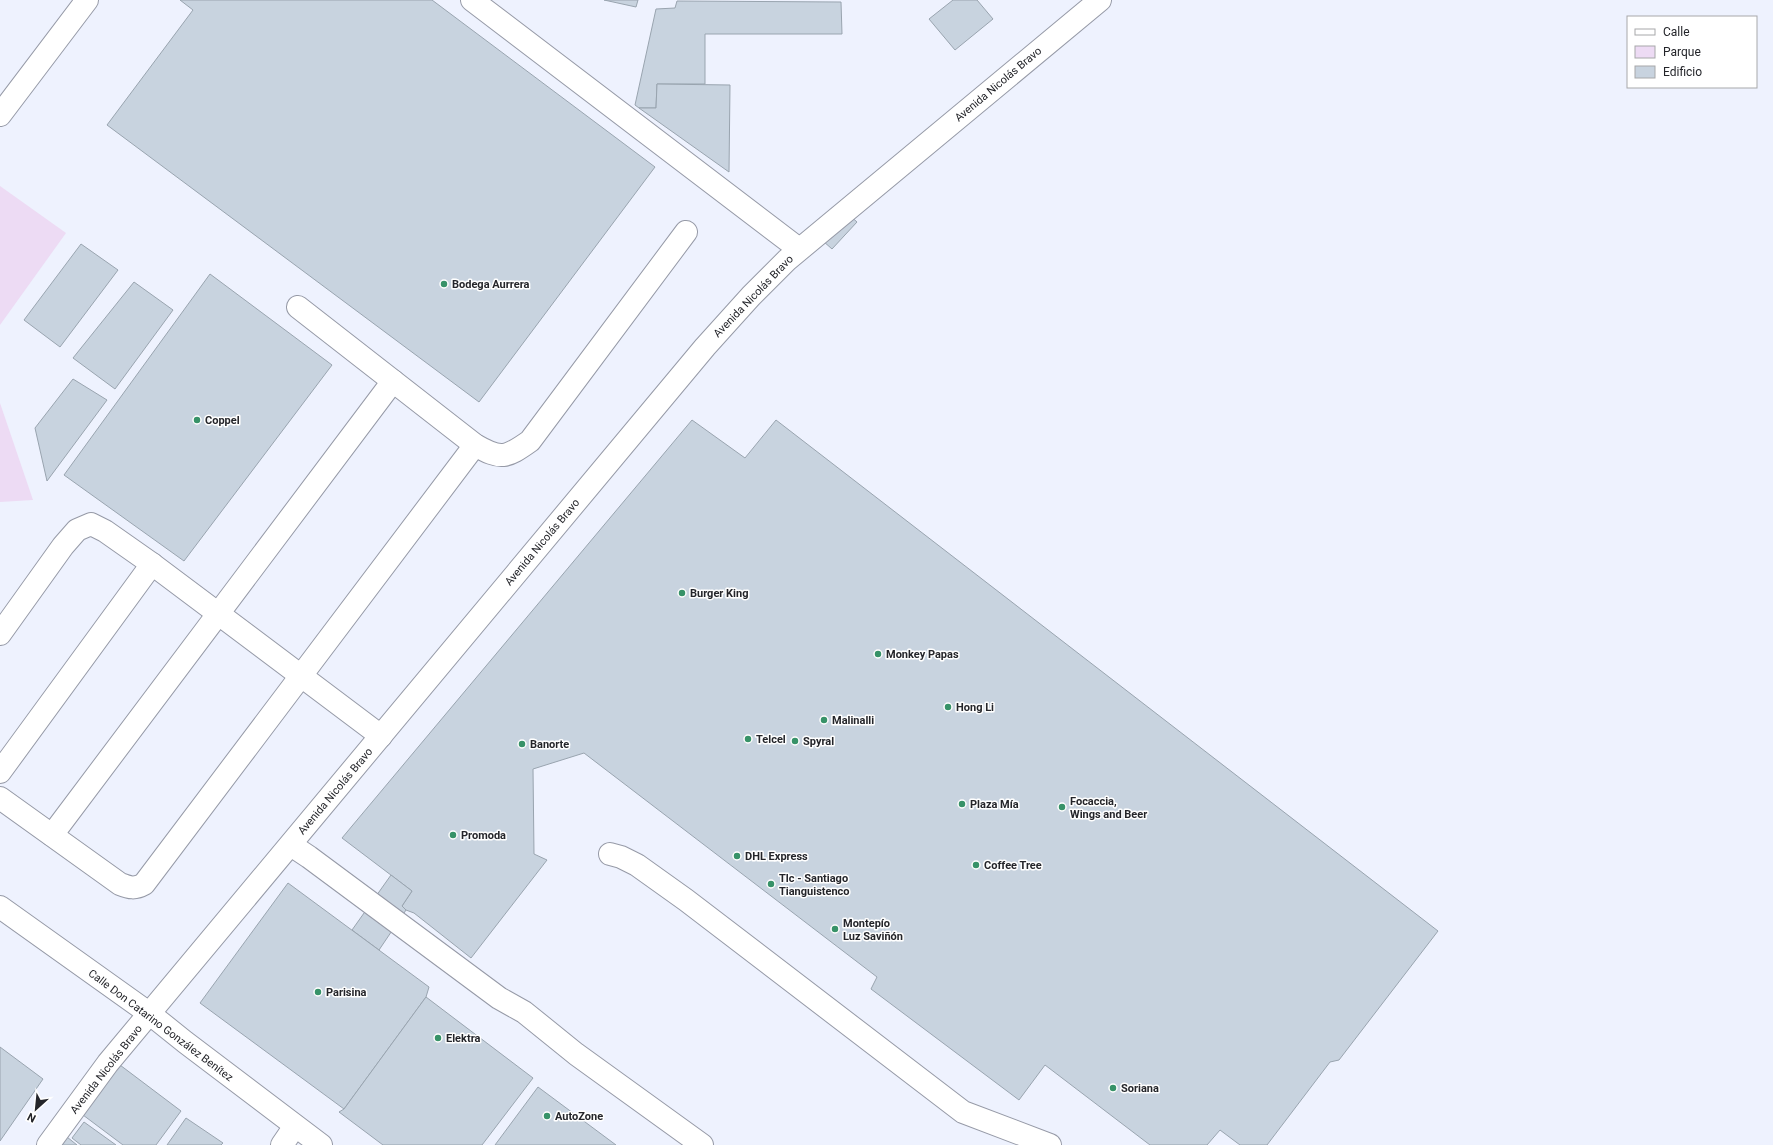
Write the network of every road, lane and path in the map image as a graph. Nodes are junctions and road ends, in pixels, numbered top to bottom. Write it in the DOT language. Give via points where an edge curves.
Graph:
graph roads {
  1 [pos="86,0"];
  2 [pos="472,0"];
  3 [pos="1100,0"];
  4 [pos="0,115"];
  5 [pos="686,232"];
  6 [pos="799,249"];
  7 [pos="298,306"];
  8 [pos="393,381"];
  9 [pos="475,444"];
  10 [pos="152,564"];
  11 [pos="217,613"];
  12 [pos="0,634"];
  13 [pos="300,675"];
  14 [pos="381,736"];
  15 [pos="0,772"];
  16 [pos="0,798"];
  17 [pos="52,835"];
  18 [pos="291,845"];
  19 [pos="610,854"];
  20 [pos="0,907"];
  21 [pos="150,1014"];
  22 [pos="295,1126"];
  23 [pos="48,1145"];
  24 [pos="282,1145"];
  25 [pos="321,1145"];
  26 [pos="702,1145"];
  27 [pos="1050,1145"];
  1 -- 4 [label="street"];
  2 -- 6 [label="street"];
  3 -- 6 [label="street, Avenida Nicolás Bravo"];
  5 -- 9 [label="street" via="530,441 512,454 500,456"];
  6 -- 14 [label="street, Avenida Nicolás Bravo" via="751,296 705,347"];
  7 -- 8 [label="street"];
  8 -- 9 [label="street"];
  8 -- 11 [label="street"];
  9 -- 13 [label="street"];
  10 -- 11 [label="street"];
  10 -- 12 [label="street" via="106,531 91,524 77,530 62,546"];
  10 -- 15 [label="street"];
  11 -- 13 [label="street"];
  11 -- 17 [label="street"];
  13 -- 14 [label="street"];
  13 -- 17 [label="street" via="144,884 130,888 120,884"];
  14 -- 18 [label="street, Avenida Nicolás Bravo"];
  16 -- 17 [label="street"];
  18 -- 21 [label="street, Avenida Nicolás Bravo"];
  18 -- 26 [label="street" via="499,998 524,1012 576,1054"];
  19 -- 27 [label="street" via="637,865 686,900 963,1112"];
  20 -- 21 [label="street, Calle Don Catarino González Benítez"];
  21 -- 22 [label="street, Calle Don Catarino González Benítez"];
  21 -- 23 [label="street, Avenida Nicolás Bravo" via="108,1064"];
  22 -- 24 [label="street"];
  22 -- 25 [label="street, Calle Don Catarino González Benítez"];
}
